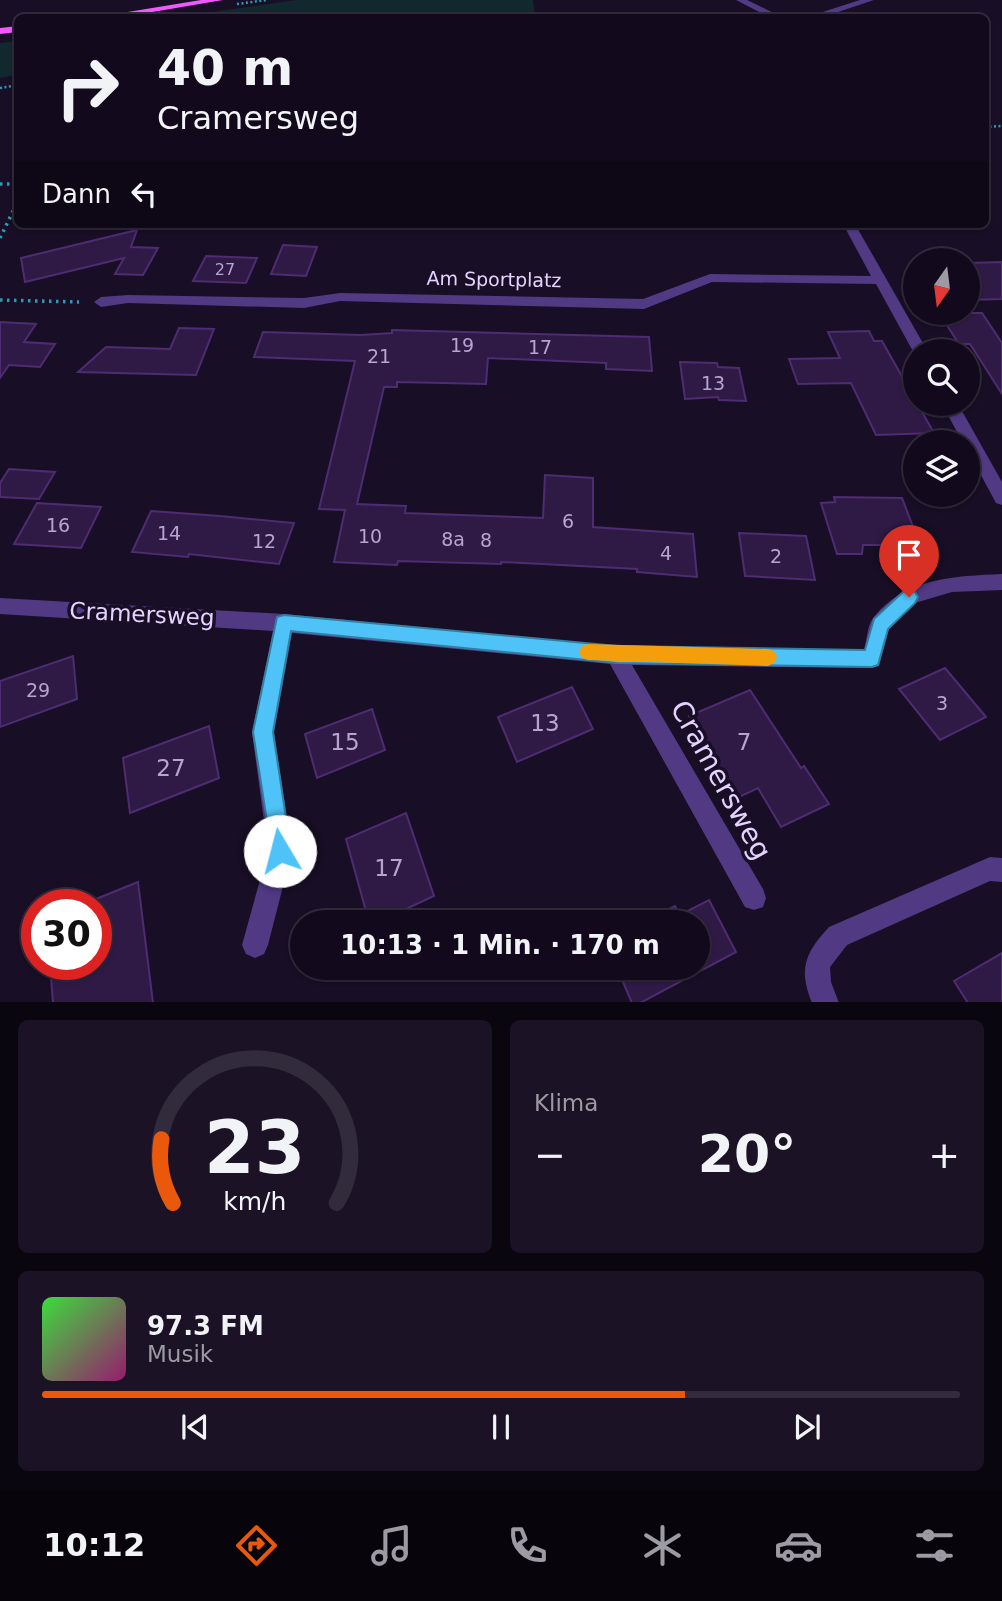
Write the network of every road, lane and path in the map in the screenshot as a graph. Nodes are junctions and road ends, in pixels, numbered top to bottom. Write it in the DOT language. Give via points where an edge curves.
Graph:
graph roads {
  1 [pos="219,0"];
  2 [pos="740,0"];
  3 [pos="870,0"];
  4 [pos="123,14"];
  5 [pos="771,14"];
  6 [pos="822,14"];
  7 [pos="14,209"];
  8 [pos="851,228"];
  9 [pos="0,238"];
  10 [pos="881,280"];
  11 [pos="0,300"];
  12 [pos="101,302"];
  13 [pos="914,339"];
  14 [pos="957,416"];
  15 [pos="1002,498"];
  16 [pos="1002,582"];
  17 [pos="0,606"];
  18 [pos="284,623"];
  19 [pos="617,655"];
  20 [pos="1002,870"];
  21 [pos="754,898"];
  22 [pos="255,945"];
  23 [pos="825,1002"];
  1 -- 4 [label="main road"];
  2 -- 5 [label="street"];
  3 -- 6 [label="street"];
  7 -- 9 [label="path"];
  8 -- 10 [label="street"];
  10 -- 12 [label="street, Am Sportplatz" via="710,278 644,304 340,297 304,303"];
  10 -- 13 [label="street"];
  11 -- 12 [label="path"];
  14 -- 15 [label="street"];
  16 -- 19 [label="street, Cramersweg" via="952,584 909,597 880,625 872,659"];
  17 -- 18 [label="street, Cramersweg"];
  18 -- 19 [label="street, Cramersweg"];
  18 -- 22 [label="street" via="263,732 280,851"];
  19 -- 21 [label="street, Cramersweg"];
  20 -- 23 [label="street" via="990,869 838,936 819,956 815,981"];
}
